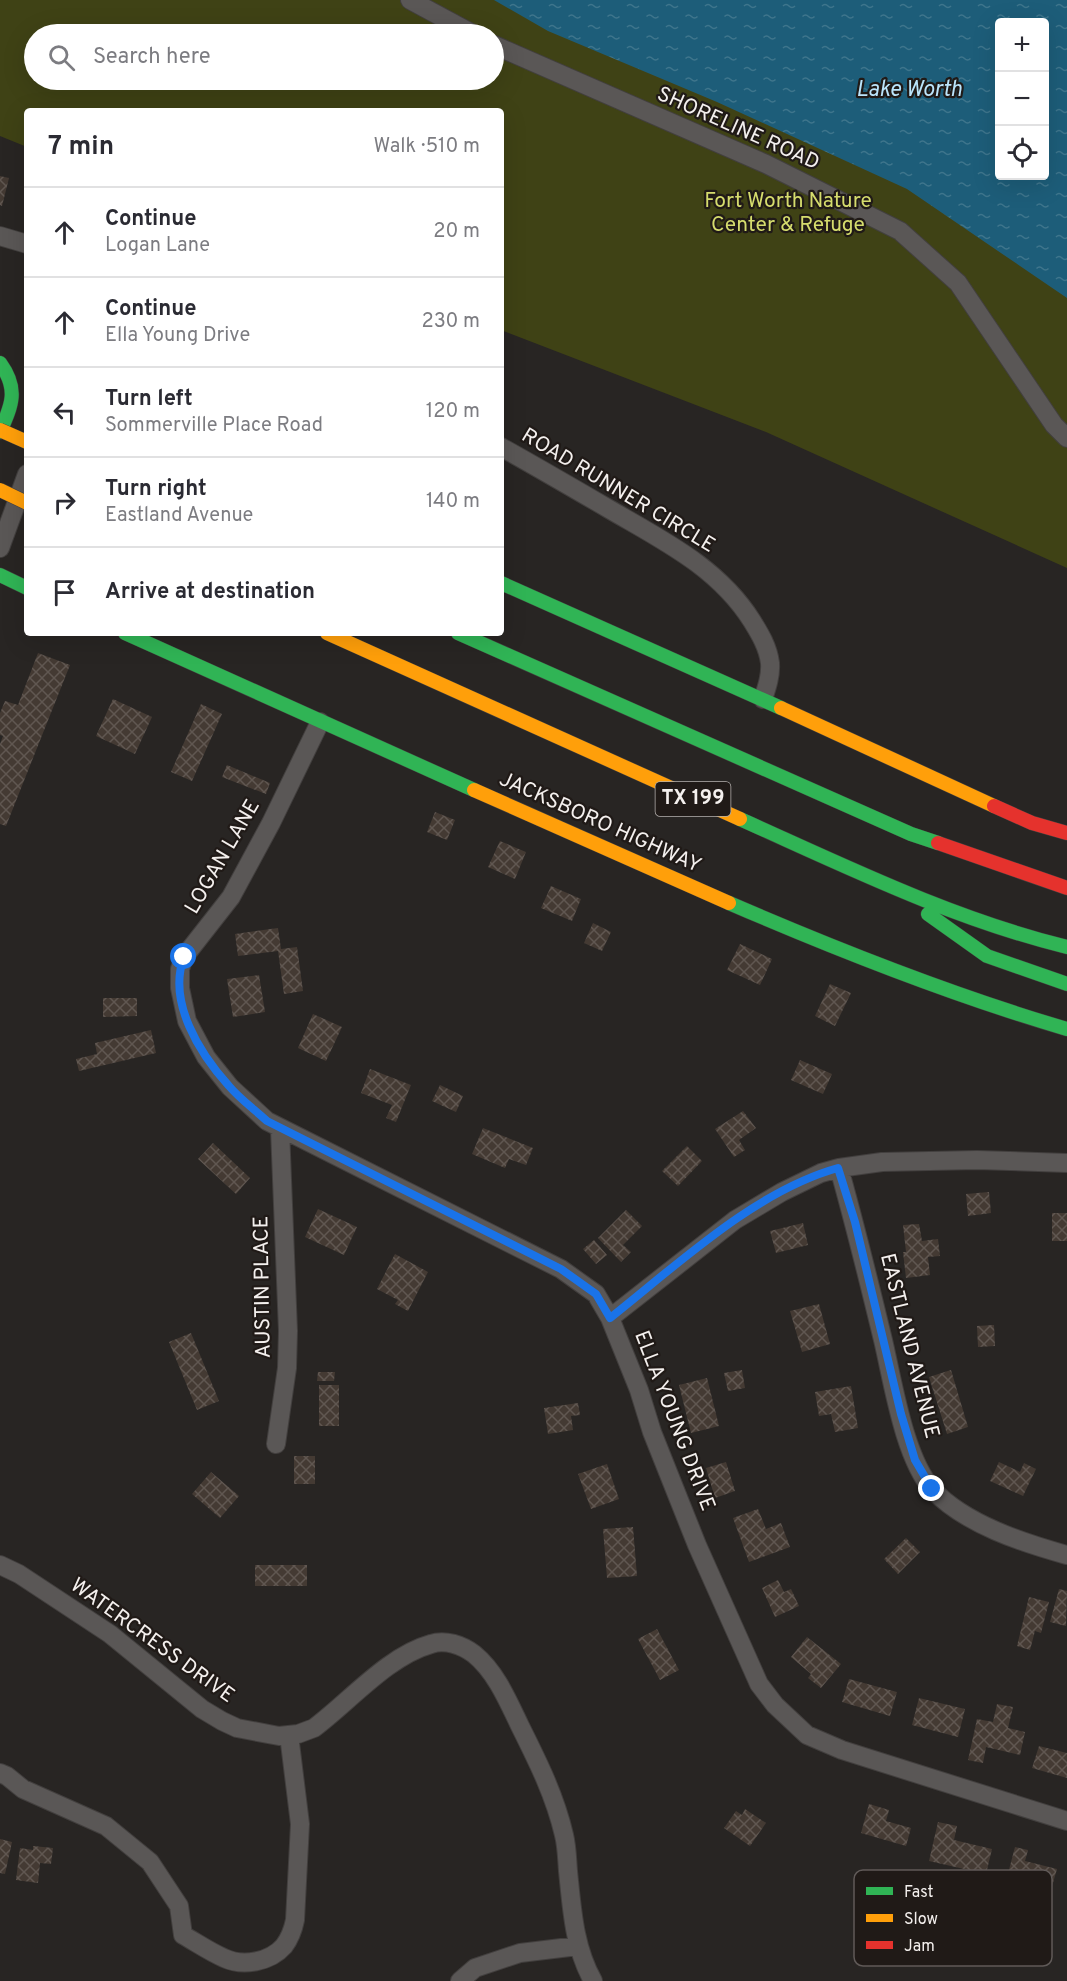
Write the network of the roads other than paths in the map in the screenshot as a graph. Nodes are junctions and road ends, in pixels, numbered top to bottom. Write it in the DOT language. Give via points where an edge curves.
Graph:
graph roads {
  1 [pos="411,0"];
  2 [pos="455,24"];
  3 [pos="504,49"];
  4 [pos="0,236"];
  5 [pos="24,243"];
  6 [pos="0,357"];
  7 [pos="0,363"];
  8 [pos="18,364"];
  9 [pos="0,431"];
  10 [pos="1067,438"];
  11 [pos="24,441"];
  12 [pos="504,449"];
  13 [pos="24,482"];
  14 [pos="0,490"];
  15 [pos="24,501"];
  16 [pos="0,548"];
  17 [pos="0,575"];
  18 [pos="504,584"];
  19 [pos="24,587"];
  20 [pos="132,636"];
  21 [pos="334,636"];
  22 [pos="465,636"];
  23 [pos="763,699"];
  24 [pos="320,722"];
  25 [pos="1067,834"];
  26 [pos="887,885"];
  27 [pos="1067,888"];
  28 [pos="1067,947"];
  29 [pos="1067,984"];
  30 [pos="185,1014"];
  31 [pos="1067,1029"];
  32 [pos="280,1129"];
  33 [pos="1067,1163"];
  34 [pos="838,1168"];
  35 [pos="610,1318"];
  36 [pos="276,1444"];
  37 [pos="1067,1555"];
  38 [pos="0,1564"];
  39 [pos="289,1735"];
  40 [pos="0,1773"];
  41 [pos="1067,1821"];
  42 [pos="578,1946"];
  43 [pos="460,1981"];
  44 [pos="593,1981"];
  1 -- 2 [label="street"];
  3 -- 10 [label="street, SHORELINE ROAD" via="766,164 900,231 958,283 1054,425"];
  4 -- 5 [label="street"];
  6 -- 8 [label="main road"];
  7 -- 9 [label="main road" via="9,373 13,389 12,403"];
  9 -- 11 [label="main road, bridge"];
  12 -- 23 [label="street, ROAD RUNNER CIRCLE" via="669,544 714,575 734,596 766,649 769,680"];
  13 -- 16 [label="street"];
  14 -- 15 [label="main road, bridge"];
  17 -- 19 [label="main road"];
  18 -- 23 [label="main road"];
  20 -- 24 [label="main road, JACKSBORO HIGHWAY"];
  21 -- 26 [label="main road, TX 199"];
  22 -- 27 [label="main road" via="911,834"];
  23 -- 25 [label="main road" via="1032,823"];
  24 -- 30 [label="street, LOGAN LANE" via="231,897 184,957 180,988"];
  24 -- 31 [label="main road, JACKSBORO HIGHWAY" via="710,895 919,982"];
  26 -- 28 [label="main road, TX 199" via="1018,935"];
  26 -- 29 [label="main road" via="987,956"];
  30 -- 32 [label="street, ELLA YOUNG DRIVE" via="206,1057 230,1088"];
  32 -- 35 [label="street, ELLA YOUNG DRIVE" via="561,1269 596,1294"];
  32 -- 36 [label="street, AUSTIN PLACE" via="288,1331"];
  33 -- 34 [label="street" via="882,1162"];
  34 -- 35 [label="street" via="782,1192 735,1220"];
  34 -- 37 [label="street, EASTLAND AVENUE" via="855,1222 901,1414 915,1460 932,1489 955,1509 980,1523"];
  35 -- 41 [label="street, ELLA YOUNG DRIVE" via="697,1545 759,1684 775,1704 807,1735 842,1750"];
  38 -- 39 [label="street, WATERCRESS DRIVE" via="110,1634 222,1721 237,1728"];
  39 -- 40 [label="street" via="300,1824 295,1920 282,1947 262,1960 246,1964 225,1959 183,1935 179,1906 150,1862 106,1826 23,1789"];
  39 -- 42 [label="street, WATERCRESS DRIVE" via="314,1728 399,1657 446,1642 473,1653 502,1688 546,1778 565,1839"];
  42 -- 43 [label="street" via="519,1953 476,1968"];
  42 -- 44 [label="street, WATERCRESS DRIVE"];
}
